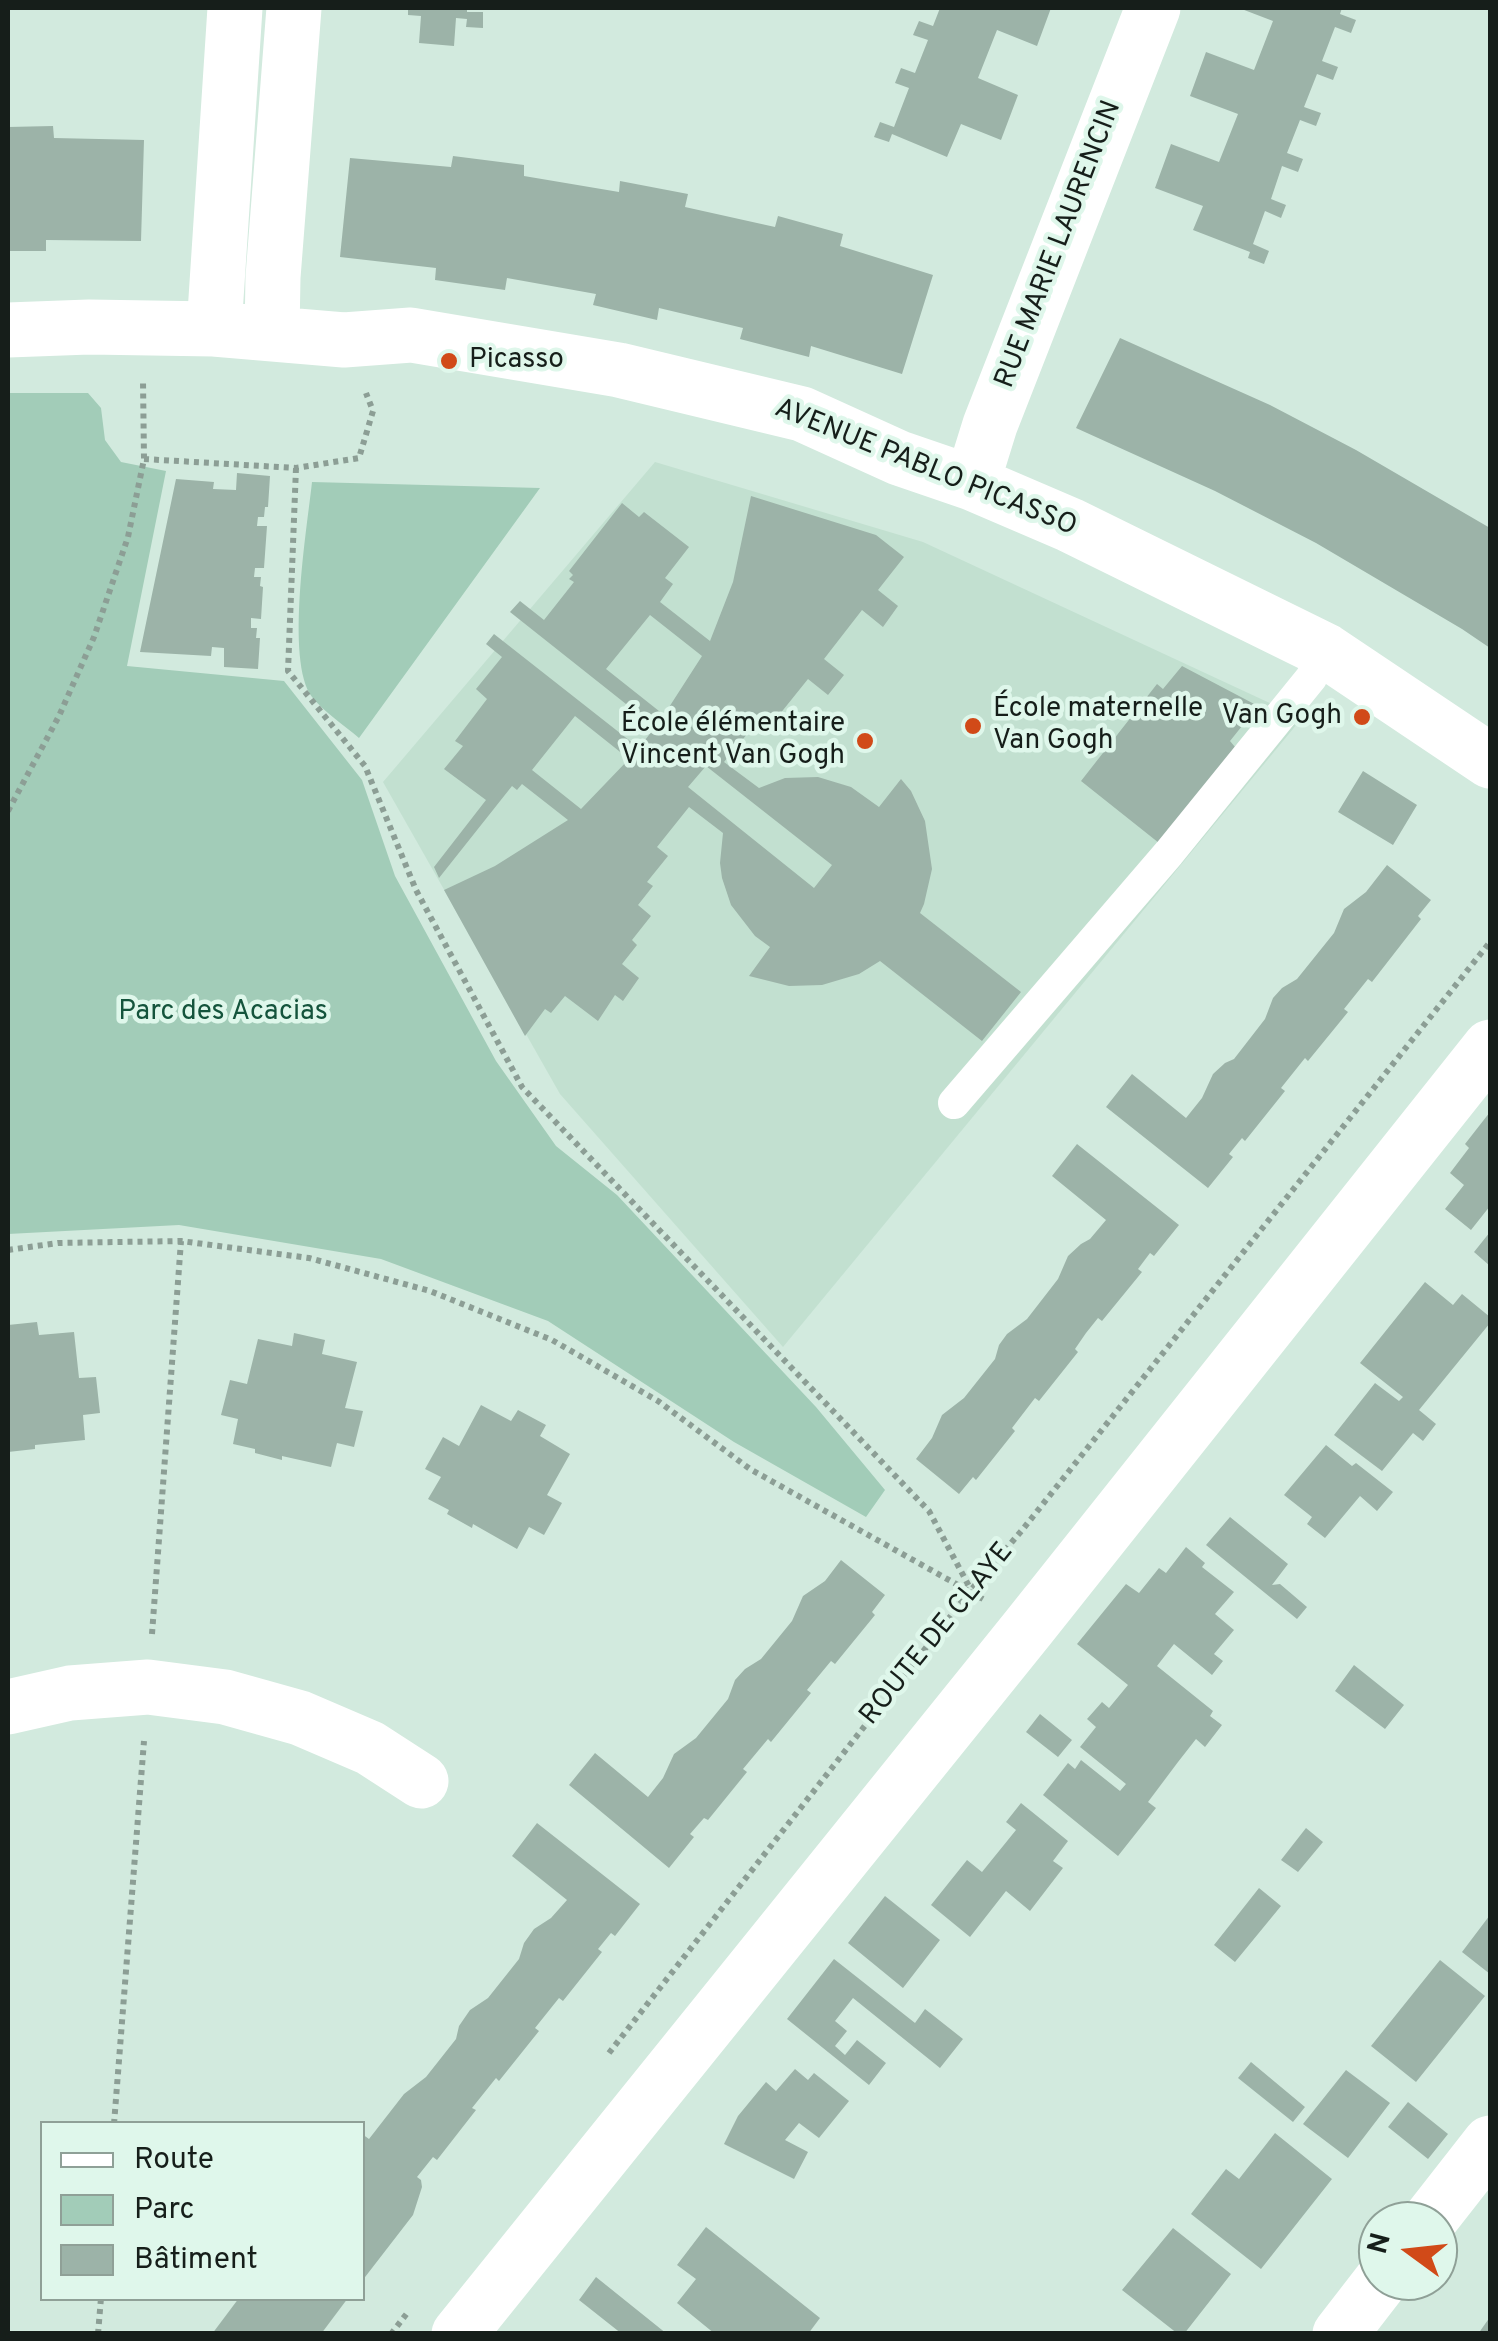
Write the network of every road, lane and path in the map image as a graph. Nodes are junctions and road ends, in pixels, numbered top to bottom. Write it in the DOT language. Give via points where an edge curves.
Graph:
graph roads {
  1 [pos="235,8"];
  2 [pos="294,8"];
  3 [pos="1153,8"];
  4 [pos="214,329"];
  5 [pos="8,330"];
  6 [pos="143,330"];
  7 [pos="272,332"];
  8 [pos="344,340"];
  9 [pos="144,458"];
  10 [pos="296,468"];
  11 [pos="972,483"];
  12 [pos="1326,651"];
  13 [pos="1490,761"];
  14 [pos="8,811"];
  15 [pos="1490,942"];
  16 [pos="1490,1047"];
  17 [pos="954,1103"];
  18 [pos="8,1250"];
  19 [pos="971,1590"];
  20 [pos="1028,1628"];
  21 [pos="8,1707"];
  22 [pos="421,1781"];
  23 [pos="608,2055"];
  24 [pos="1490,2143"];
  25 [pos="1445,2201"];
  26 [pos="101,2301"];
  27 [pos="1366,2301"];
  28 [pos="415,2302"];
  29 [pos="98,2334"];
  30 [pos="391,2334"];
  31 [pos="459,2334"];
  32 [pos="1340,2334"];
  1 -- 4 [label="street"];
  2 -- 7 [label="street"];
  3 -- 11 [label="street, RUE MARIE LAURENCIN"];
  4 -- 6 [label="street, AVENUE PABLO PICASSO"];
  4 -- 7 [label="street, AVENUE PABLO PICASSO"];
  5 -- 6 [label="street, AVENUE PABLO PICASSO"];
  6 -- 9 [label="path"];
  7 -- 8 [label="street, AVENUE PABLO PICASSO"];
  8 -- 10 [label="path" via="372,411 359,458"];
  8 -- 11 [label="street, AVENUE PABLO PICASSO" via="411,335 618,370 802,414"];
  9 -- 10 [label="path"];
  9 -- 14 [label="path" via="128,537 94,637"];
  10 -- 19 [label="path" via="288,671 365,766 416,890 522,1087 929,1511"];
  11 -- 12 [label="street, AVENUE PABLO PICASSO"];
  12 -- 13 [label="street, AVENUE PABLO PICASSO"];
  12 -- 17 [label="lane" via="1169,853"];
  15 -- 19 [label="path, ROUTE DE CLAYE"];
  16 -- 20 [label="street"];
  18 -- 19 [label="path" via="181,1241 309,1258 430,1291 552,1340 658,1401 750,1469"];
  19 -- 20 [label="path"];
  19 -- 23 [label="path, ROUTE DE CLAYE"];
  20 -- 31 [label="street"];
  21 -- 22 [label="street" via="70,1693 148,1687 225,1697 300,1718 370,1748"];
  24 -- 25 [label="street"];
  26 -- 29 [label="path"];
  27 -- 32 [label="street"];
  28 -- 30 [label="path"];
}
